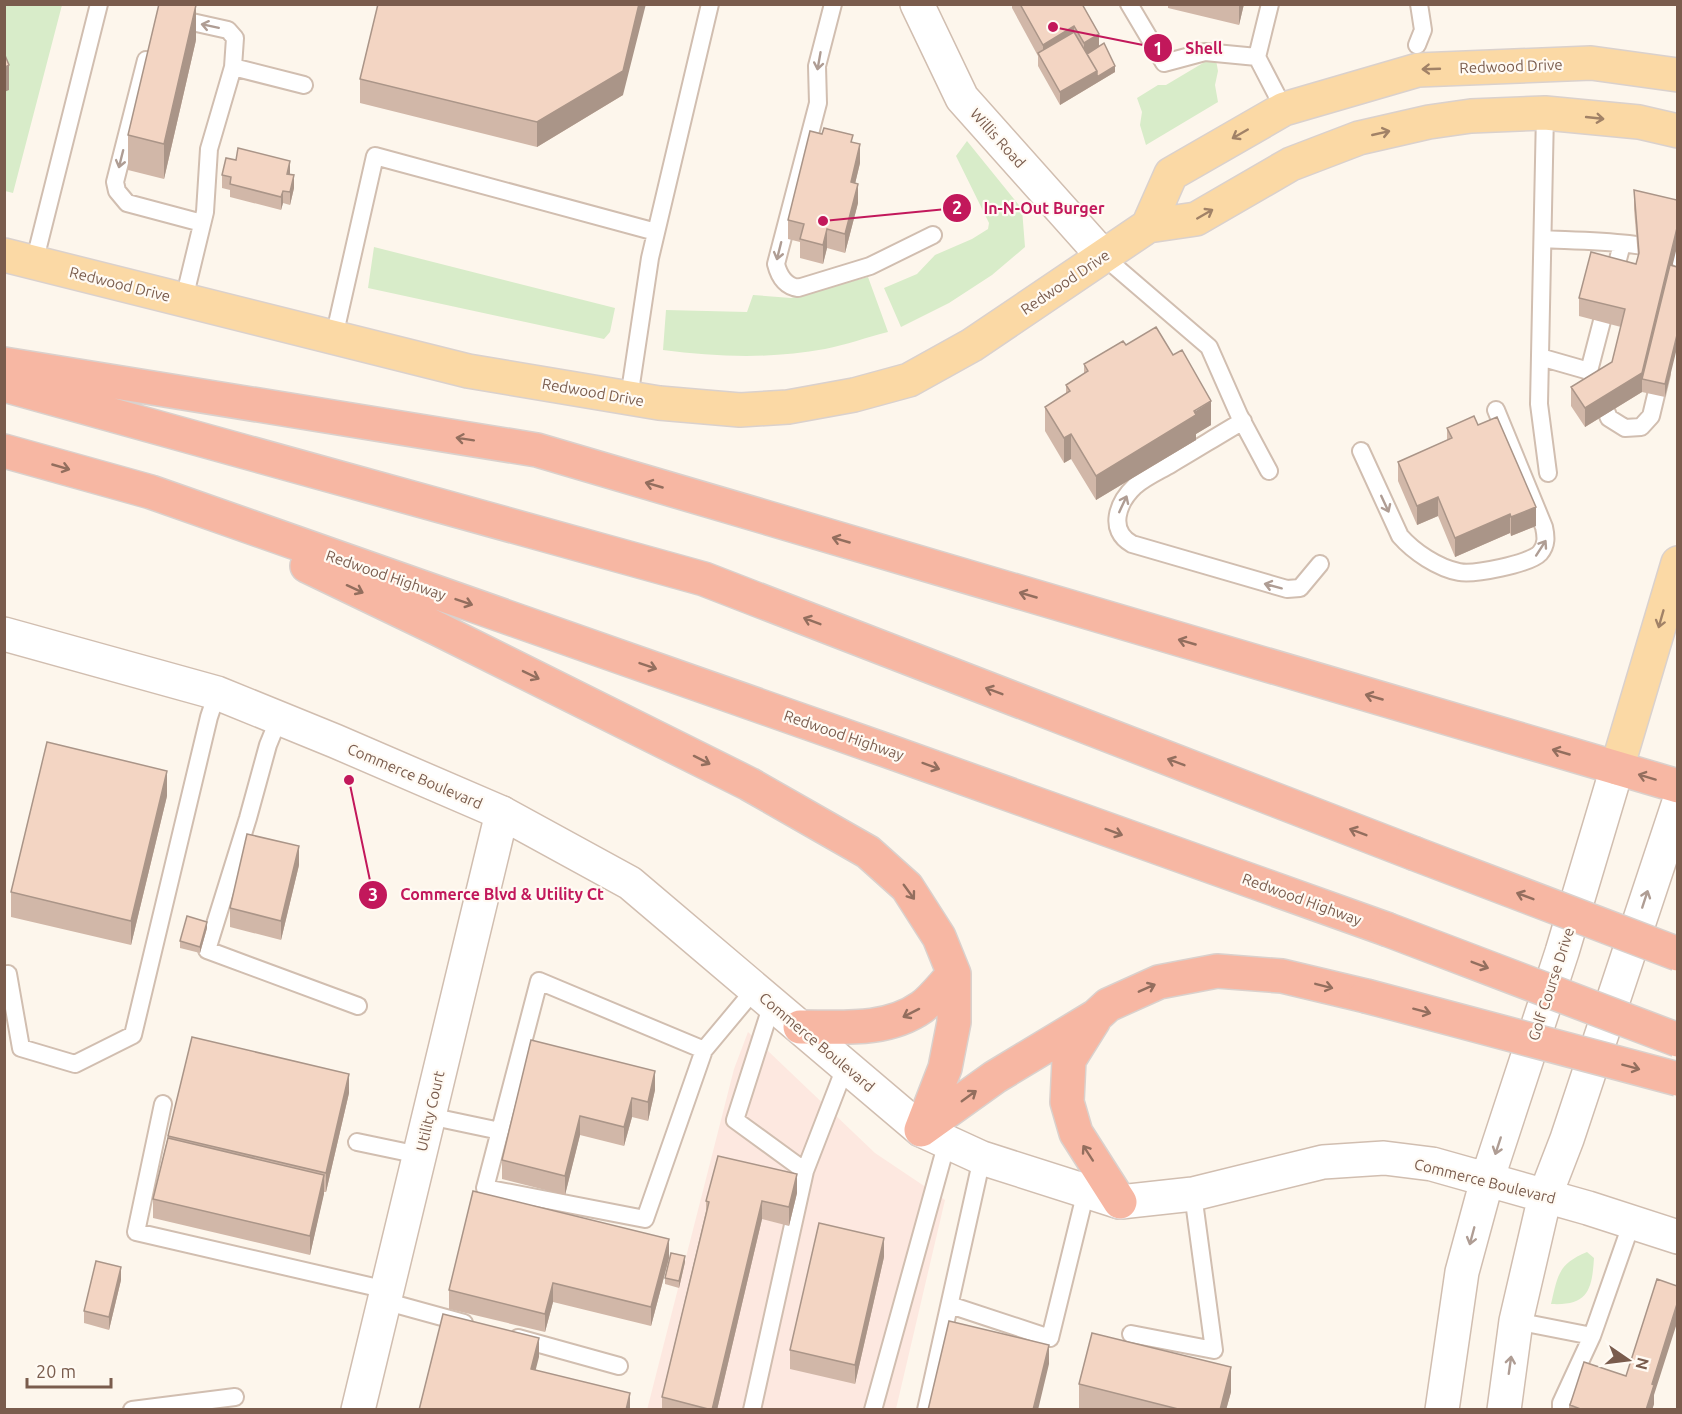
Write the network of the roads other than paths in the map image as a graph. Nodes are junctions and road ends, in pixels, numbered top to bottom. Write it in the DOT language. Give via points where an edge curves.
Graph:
graph roads {
  1 [pos="99,4"];
  2 [pos="710,4"];
  3 [pos="833,4"];
  4 [pos="1129,4"];
  5 [pos="1270,4"];
  6 [pos="1419,4"];
  7 [pos="919,5"];
  8 [pos="160,22"];
  9 [pos="150,45"];
  10 [pos="1416,45"];
  11 [pos="1257,57"];
  12 [pos="233,67"];
  13 [pos="1677,75"];
  14 [pos="304,85"];
  15 [pos="1284,109"];
  16 [pos="1545,112"];
  17 [pos="1677,131"];
  18 [pos="202,223"];
  19 [pos="1149,226"];
  20 [pos="656,232"];
  21 [pos="933,235"];
  22 [pos="1543,239"];
  23 [pos="1622,244"];
  24 [pos="1103,256"];
  25 [pos="1677,258"];
  26 [pos="19,259"];
  27 [pos="184,299"];
  28 [pos="334,337"];
  29 [pos="1540,357"];
  30 [pos="1664,362"];
  31 [pos="4,364"];
  32 [pos="1589,370"];
  33 [pos="4,385"];
  34 [pos="629,398"];
  35 [pos="1496,410"];
  36 [pos="1243,421"];
  37 [pos="4,451"];
  38 [pos="1361,451"];
  39 [pos="1269,471"];
  40 [pos="1548,473"];
  41 [pos="151,492"];
  42 [pos="1677,563"];
  43 [pos="1320,564"];
  44 [pos="4,634"];
  45 [pos="217,693"];
  46 [pos="279,718"];
  47 [pos="1617,768"];
  48 [pos="1677,786"];
  49 [pos="1677,805"];
  50 [pos="502,813"];
  51 [pos="1677,954"];
  52 [pos="8,974"];
  53 [pos="954,974"];
  54 [pos="764,996"];
  55 [pos="358,1006"];
  56 [pos="1096,1016"];
  57 [pos="800,1027"];
  58 [pos="1677,1040"];
  59 [pos="704,1050"];
  60 [pos="846,1065"];
  61 [pos="1677,1079"];
  62 [pos="163,1104"];
  63 [pos="429,1116"];
  64 [pos="500,1131"];
  65 [pos="934,1136"];
  66 [pos="357,1142"];
  67 [pos="419,1155"];
  68 [pos="982,1158"];
  69 [pos="805,1171"];
  70 [pos="1487,1180"];
  71 [pos="1086,1191"];
  72 [pos="1193,1194"];
  73 [pos="1545,1196"];
  74 [pos="1120,1202"];
  75 [pos="1632,1222"];
  76 [pos="1677,1237"];
  77 [pos="385,1296"];
  78 [pos="950,1305"];
  79 [pos="1516,1321"];
  80 [pos="485,1329"];
  81 [pos="1131,1334"];
  82 [pos="507,1335"];
  83 [pos="1592,1336"];
  84 [pos="620,1366"];
  85 [pos="235,1397"];
  86 [pos="132,1410"];
  87 [pos="358,1410"];
  88 [pos="752,1410"];
  89 [pos="873,1410"];
  90 [pos="926,1410"];
  91 [pos="1442,1410"];
  92 [pos="1504,1410"];
  93 [pos="1561,1410"];
  1 -- 26 [label="lane"];
  2 -- 20 [label="lane"];
  3 -- 21 [label="lane, one-way" via="817,66 818,103 776,264 778,275 790,287 798,288 870,266"];
  4 -- 11 [label="lane" via="1164,63 1205,51"];
  5 -- 11 [label="lane"];
  6 -- 10 [label="lane" via="1423,30"];
  7 -- 24 [label="street, Willis Road" via="962,98"];
  12 -- 8 [label="lane, one-way" via="235,38 228,30 173,18"];
  9 -- 18 [label="lane, one-way" via="117,191 127,203"];
  11 -- 15 [label="lane"];
  12 -- 14 [label="lane"];
  12 -- 18 [label="lane" via="209,149"];
  13 -- 15 [label="main road, Redwood Drive, one-way" via="1591,63 1418,70"];
  15 -- 19 [label="main road, Redwood Drive, one-way" via="1171,174"];
  16 -- 17 [label="main road, Redwood Drive, one-way" via="1639,122"];
  19 -- 16 [label="main road, Redwood Drive, one-way" via="1196,219 1291,164 1359,138 1450,119"];
  16 -- 22 [label="lane"];
  18 -- 27 [label="lane"];
  19 -- 24 [label="main road, Redwood Drive"];
  20 -- 28 [label="lane" via="375,156"];
  20 -- 34 [label="lane"];
  22 -- 23 [label="lane"];
  22 -- 29 [label="lane"];
  23 -- 25 [label="lane" via="1646,246"];
  23 -- 32 [label="lane"];
  24 -- 34 [label="main road, Redwood Drive" via="972,345 909,380 788,407 740,410"];
  24 -- 36 [label="lane" via="1209,347"];
  26 -- 27 [label="main road, Redwood Drive"];
  27 -- 28 [label="main road, Redwood Drive"];
  28 -- 34 [label="main road, Redwood Drive" via="468,370"];
  29 -- 32 [label="lane"];
  29 -- 40 [label="lane" via="1539,404"];
  30 -- 32 [label="lane" via="1651,416 1641,427 1624,428 1609,418"];
  47 -- 31 [label="highway, one-way" via="537,450"];
  51 -- 33 [label="highway, one-way, bridge" via="704,579"];
  38 -- 35 [label="lane, one-way" via="1400,536 1410,547 1444,568 1461,573 1530,560 1540,553 1546,540 1544,527"];
  36 -- 39 [label="lane"];
  43 -- 36 [label="lane, one-way" via="1300,588 1287,590 1132,544 1118,530 1123,500 1137,484"];
  37 -- 41 [label="highway, Redwood Highway, one-way"];
  41 -- 53 [label="highway, one-way" via="749,784 867,852 907,887 939,937"];
  41 -- 58 [label="highway, Redwood Highway, one-way, bridge" via="1386,929"];
  42 -- 47 [label="main road, Golf Course Drive, one-way"];
  44 -- 45 [label="street, Commerce Boulevard"];
  45 -- 46 [label="street, Commerce Boulevard"];
  45 -- 52 [label="lane" via="133,1035 75,1064 21,1048"];
  46 -- 50 [label="street, Commerce Boulevard"];
  46 -- 55 [label="lane" via="207,950"];
  48 -- 47 [label="highway, one-way"];
  47 -- 70 [label="street, Golf Course Drive, one-way"];
  73 -- 49 [label="street, one-way"];
  50 -- 54 [label="street, Commerce Boulevard" via="630,883"];
  50 -- 63 [label="street, Utility Court"];
  53 -- 57 [label="highway, one-way" via="922,1007 892,1022 859,1027"];
  53 -- 65 [label="highway" via="954,1022"];
  54 -- 57 [label="street, Commerce Boulevard"];
  54 -- 59 [label="lane"];
  54 -- 69 [label="lane" via="735,1120"];
  56 -- 61 [label="highway, one-way, bridge" via="1108,1005 1160,982 1217,971 1282,976"];
  65 -- 56 [label="highway, one-way" via="995,1077"];
  74 -- 56 [label="highway, one-way" via="1076,1133 1067,1102 1069,1060"];
  57 -- 60 [label="street, Commerce Boulevard"];
  59 -- 64 [label="lane" via="539,981"];
  59 -- 64 [label="lane" via="645,1219 485,1188"];
  60 -- 65 [label="street, Commerce Boulevard"];
  60 -- 69 [label="lane"];
  62 -- 77 [label="lane" via="136,1232"];
  63 -- 64 [label="lane"];
  63 -- 67 [label="street, Utility Court"];
  65 -- 68 [label="street, Commerce Boulevard"];
  65 -- 89 [label="lane"];
  66 -- 67 [label="lane"];
  67 -- 77 [label="street, Utility Court"];
  68 -- 71 [label="street, Commerce Boulevard"];
  68 -- 78 [label="lane"];
  69 -- 88 [label="lane"];
  70 -- 72 [label="street, Commerce Boulevard" via="1432,1164 1384,1158 1323,1162"];
  70 -- 73 [label="street, Commerce Boulevard"];
  70 -- 91 [label="street, Golf Course Drive, one-way" via="1462,1272"];
  71 -- 74 [label="street, Commerce Boulevard"];
  71 -- 78 [label="lane" via="1050,1338"];
  72 -- 74 [label="street, Commerce Boulevard"];
  72 -- 81 [label="lane" via="1214,1350"];
  73 -- 75 [label="street, Commerce Boulevard"];
  73 -- 79 [label="street"];
  75 -- 76 [label="street, Commerce Boulevard"];
  75 -- 83 [label="lane"];
  77 -- 80 [label="lane"];
  77 -- 87 [label="street, Utility Court"];
  78 -- 90 [label="lane"];
  79 -- 83 [label="lane"];
  92 -- 79 [label="street, one-way"];
  82 -- 84 [label="lane"];
  83 -- 93 [label="lane"];
  85 -- 86 [label="lane"];
}
